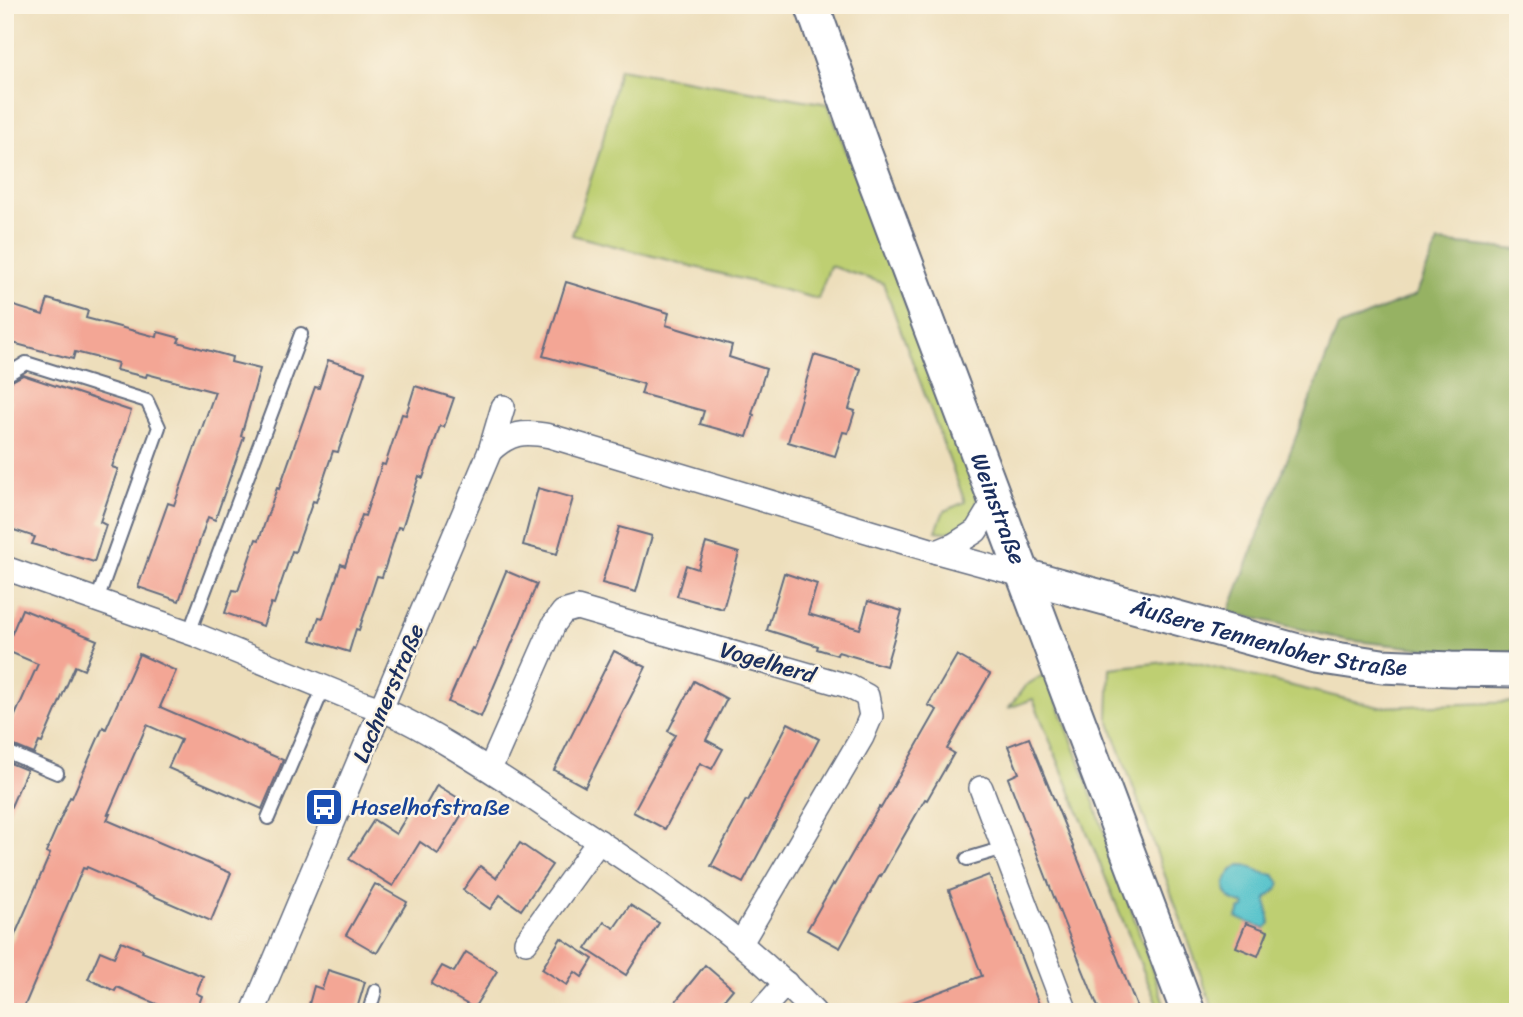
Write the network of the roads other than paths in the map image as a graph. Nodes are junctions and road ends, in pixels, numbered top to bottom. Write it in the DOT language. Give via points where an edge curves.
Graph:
graph roads {
  1 [pos="812,5"];
  2 [pos="301,334"];
  3 [pos="5,376"];
  4 [pos="503,407"];
  5 [pos="490,451"];
  6 [pos="995,500"];
  7 [pos="937,552"];
  8 [pos="5,568"];
  9 [pos="1025,576"];
  10 [pos="97,600"];
  11 [pos="189,633"];
  12 [pos="1518,670"];
  13 [pos="324,687"];
  14 [pos="382,708"];
  15 [pos="5,751"];
  16 [pos="490,769"];
  17 [pos="57,773"];
  18 [pos="981,788"];
  19 [pos="268,818"];
  20 [pos="599,841"];
  21 [pos="1004,848"];
  22 [pos="967,859"];
  23 [pos="526,942"];
  24 [pos="741,943"];
  25 [pos="786,984"];
  26 [pos="376,990"];
  27 [pos="253,1012"];
  28 [pos="369,1012"];
  29 [pos="760,1012"];
  30 [pos="814,1012"];
  31 [pos="1066,1012"];
  32 [pos="1188,1012"];
  1 -- 6 [label="main road, Weinstraße"];
  2 -- 11 [label="lane"];
  3 -- 10 [label="lane" via="26,363 147,401 159,427"];
  4 -- 5 [label="street, Lachnerstraße"];
  5 -- 7 [label="street" via="513,435 550,436"];
  5 -- 14 [label="street, Lachnerstraße"];
  6 -- 7 [label="street" via="976,531"];
  6 -- 9 [label="main road, Weinstraße"];
  7 -- 9 [label="street"];
  8 -- 10 [label="street"];
  9 -- 12 [label="main road, Äußere Tennenloher Straße" via="1317,656 1382,666"];
  9 -- 32 [label="main road, Weinstraße"];
  10 -- 11 [label="street"];
  11 -- 13 [label="street"];
  13 -- 14 [label="street"];
  13 -- 19 [label="lane"];
  14 -- 16 [label="street"];
  14 -- 27 [label="street, Lachnerstraße"];
  15 -- 17 [label="lane"];
  16 -- 20 [label="street"];
  16 -- 24 [label="street, Vogelherd" via="554,624 564,612 577,608 848,686 867,696 871,716 862,737"];
  18 -- 21 [label="street"];
  20 -- 23 [label="street"];
  20 -- 24 [label="street"];
  21 -- 22 [label="lane"];
  21 -- 31 [label="street"];
  24 -- 25 [label="street"];
  25 -- 29 [label="street"];
  25 -- 30 [label="street"];
  26 -- 28 [label="lane"];
}
